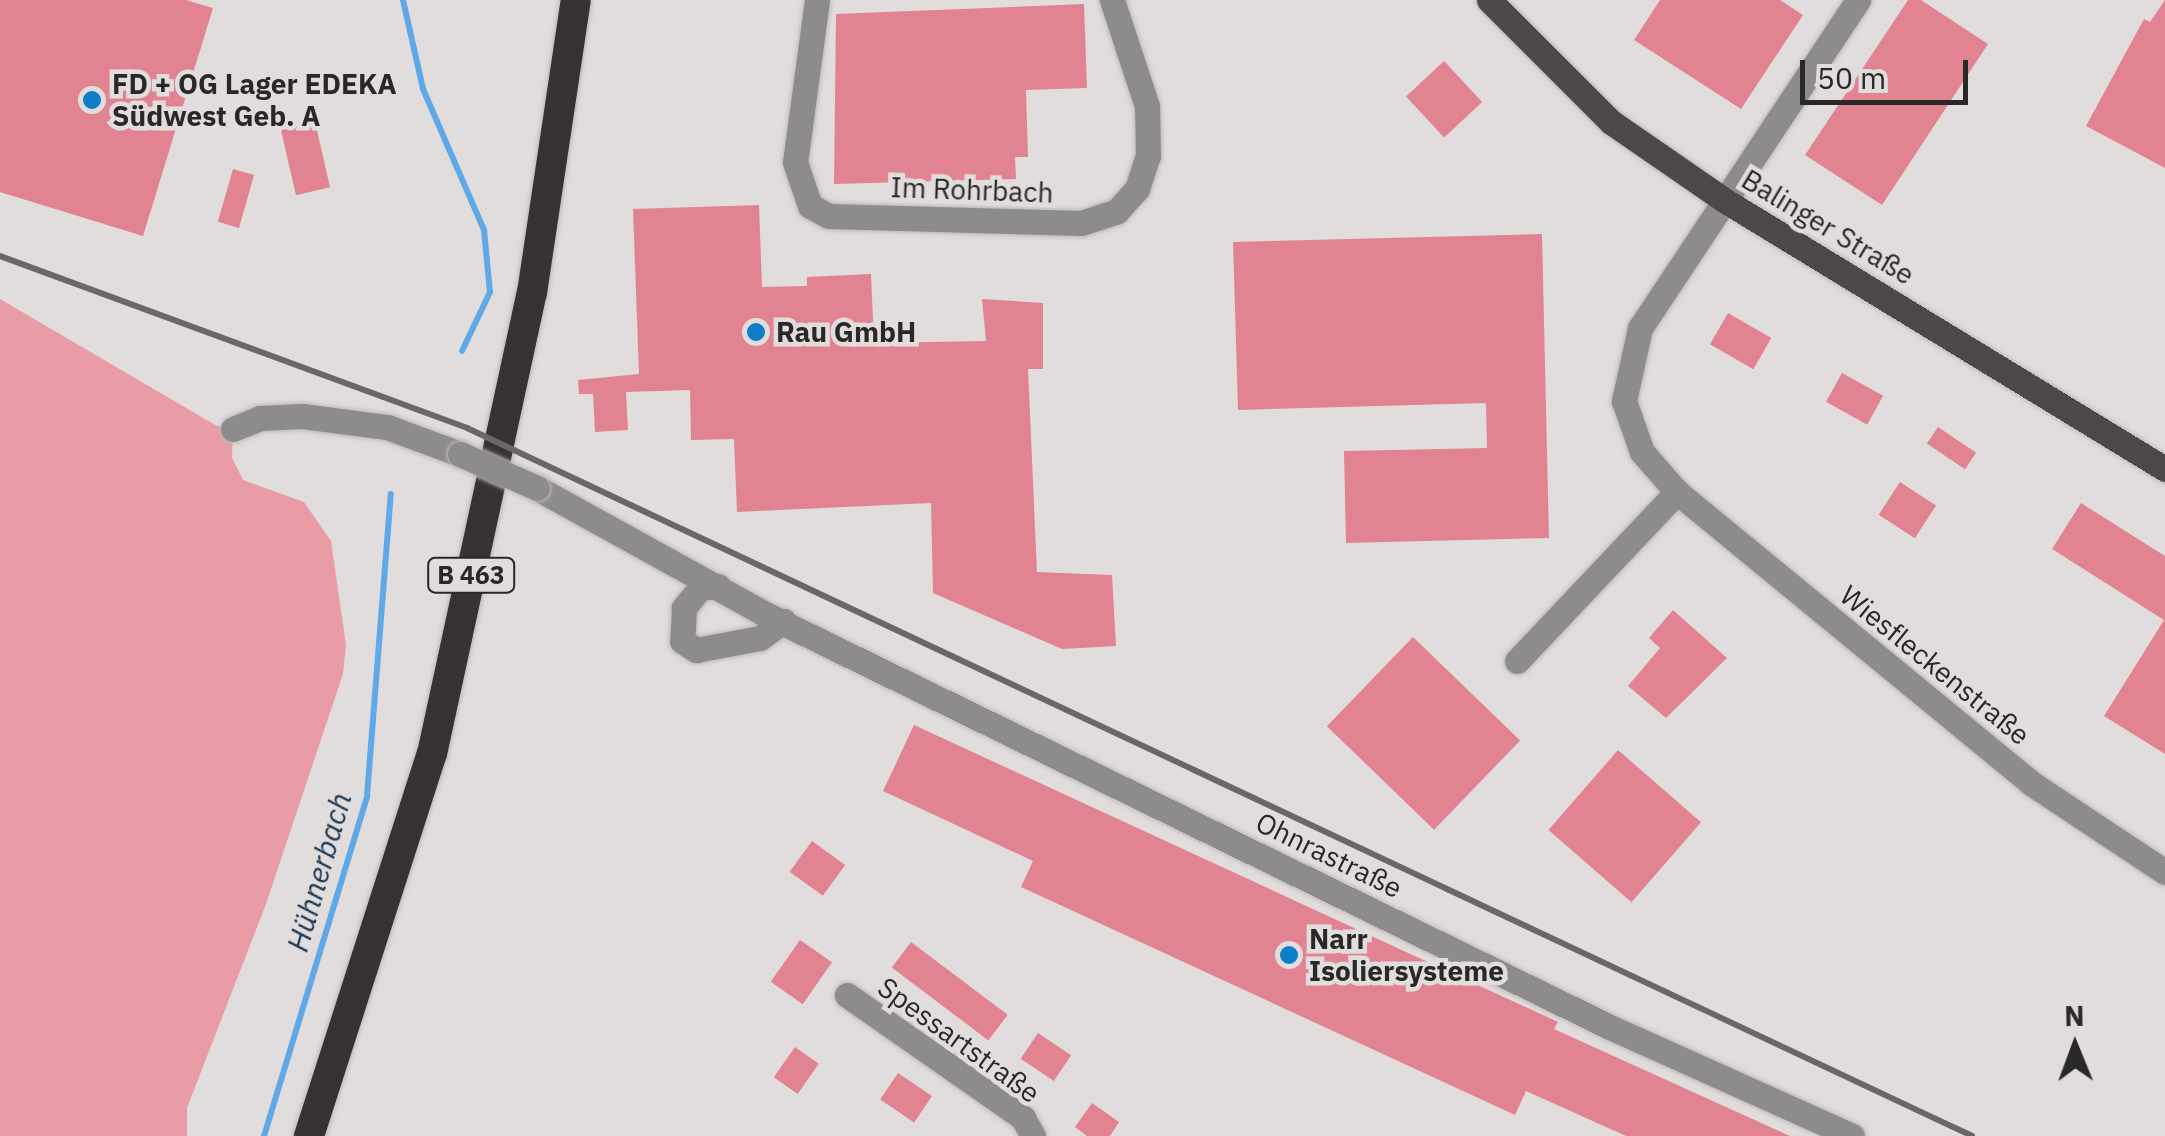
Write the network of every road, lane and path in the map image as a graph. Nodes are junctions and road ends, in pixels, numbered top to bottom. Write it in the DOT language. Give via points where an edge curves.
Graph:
graph roads {
  1 [pos="576,0"];
  2 [pos="817,0"];
  3 [pos="1112,0"];
  4 [pos="1489,0"];
  5 [pos="1858,0"];
  6 [pos="1724,200"];
  7 [pos="234,430"];
  8 [pos="2165,469"];
  9 [pos="1677,492"];
  10 [pos="718,586"];
  11 [pos="782,621"];
  12 [pos="1517,661"];
  13 [pos="2165,872"];
  14 [pos="847,995"];
  15 [pos="309,1136"];
  16 [pos="1033,1136"];
  17 [pos="1852,1136"];
  1 -- 15 [label="highway, B 463" via="532,293 432,754"];
  2 -- 3 [label="street, Im Rohrbach" via="795,162 810,206 829,216 1081,223 1117,211 1138,189 1148,156 1147,106"];
  4 -- 6 [label="main road, Balinger Straße" via="1611,122"];
  5 -- 6 [label="street, Wiesfleckenstraße"];
  6 -- 8 [label="main road, Balinger Straße"];
  6 -- 9 [label="street, Wiesfleckenstraße" via="1640,328 1624,401 1642,452"];
  7 -- 10 [label="street, Ohnrastraße, bridge" via="260,418 302,416 387,427 537,488"];
  9 -- 12 [label="street"];
  9 -- 13 [label="street, Wiesfleckenstraße" via="2031,783"];
  10 -- 11 [label="street, Ohnrastraße"];
  10 -- 11 [label="street" via="700,588 684,608 682,641 696,650 760,638"];
  11 -- 17 [label="street, Ohnrastraße" via="1612,1028"];
  14 -- 16 [label="street, Spessartstraße" via="1023,1118"];
}
